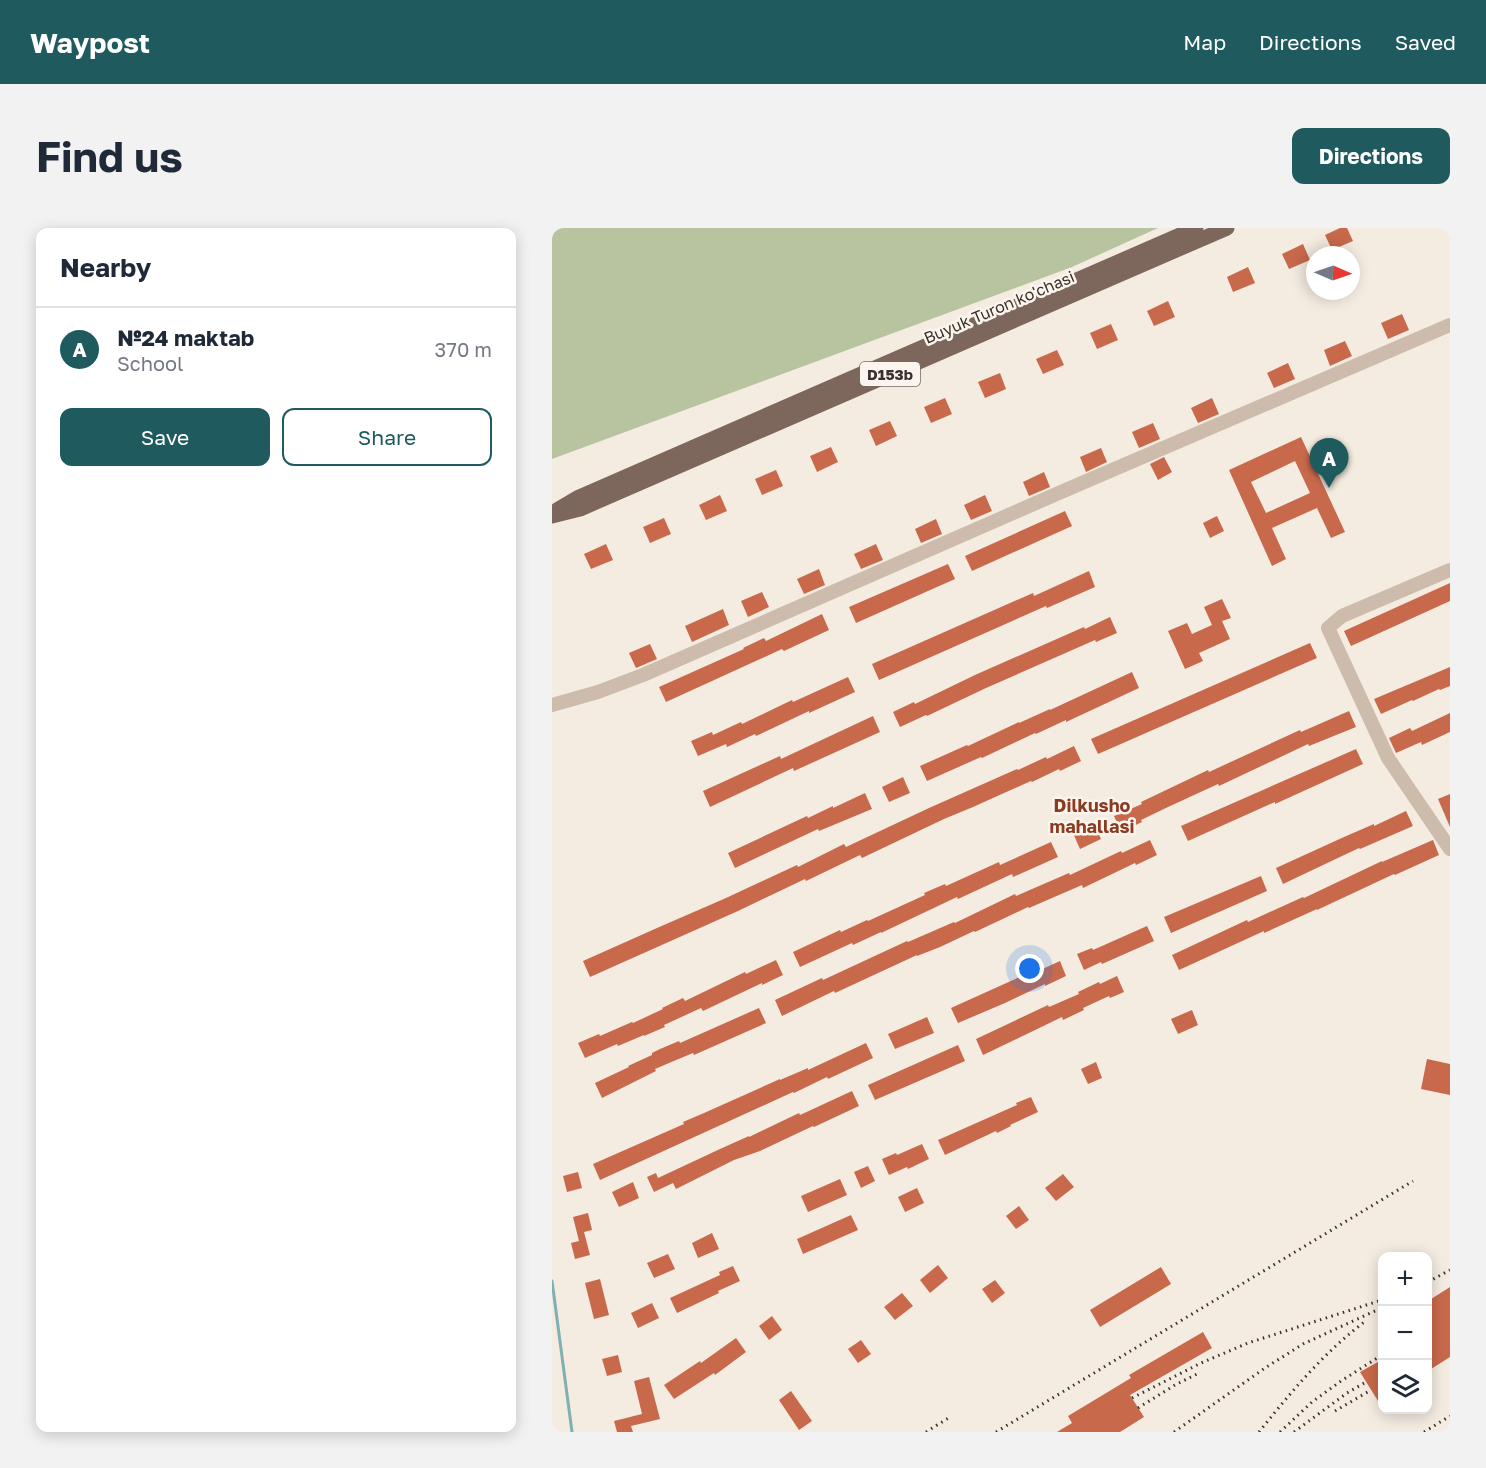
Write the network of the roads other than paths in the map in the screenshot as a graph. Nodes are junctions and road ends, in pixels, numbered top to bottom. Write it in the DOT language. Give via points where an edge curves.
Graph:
graph roads {
  1 [pos="1196,228"];
  2 [pos="1227,228"];
  3 [pos="1450,326"];
  4 [pos="552,514"];
  5 [pos="1450,570"];
  6 [pos="552,705"];
  7 [pos="1450,849"];
  1 -- 4 [label="main road, Buyuk Turon ko'chasi / D153b" via="579,497"];
  2 -- 4 [label="main road, Buyuk Turon ko'chasi / D153b" via="580,509"];
  3 -- 6 [label="street" via="643,675"];
  5 -- 7 [label="street" via="1342,616 1328,628 1388,758"];
}
